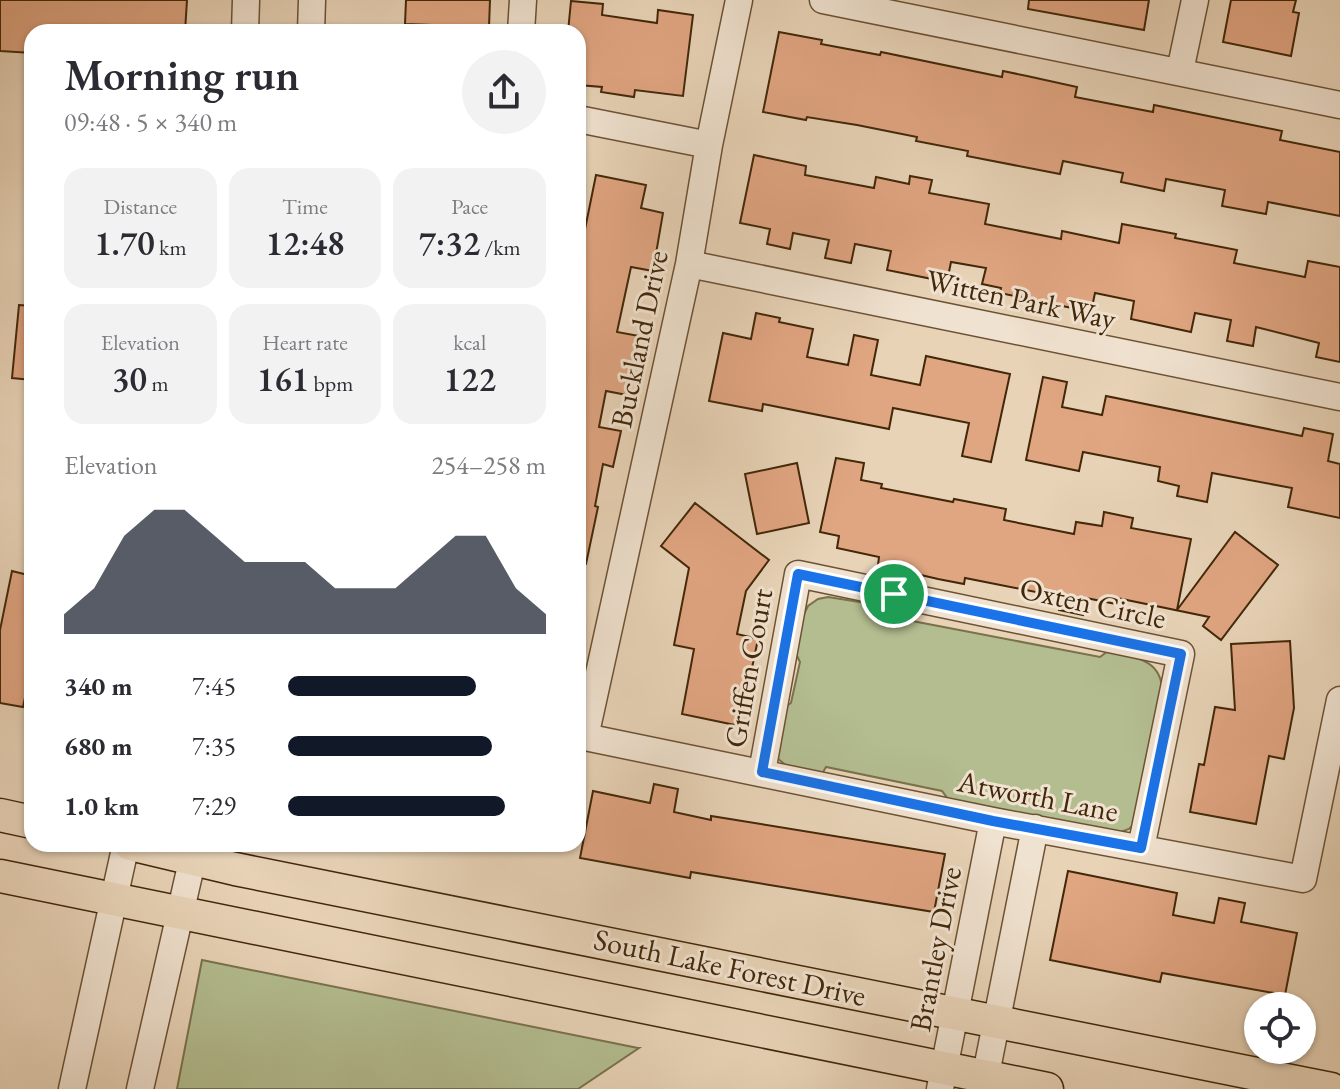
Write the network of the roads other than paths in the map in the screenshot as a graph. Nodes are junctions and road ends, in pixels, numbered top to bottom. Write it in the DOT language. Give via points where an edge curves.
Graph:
graph roads {
  1 [pos="246,0"];
  2 [pos="312,0"];
  3 [pos="523,0"];
  4 [pos="739,0"];
  5 [pos="823,0"];
  6 [pos="1195,0"];
  7 [pos="245,24"];
  8 [pos="311,24"];
  9 [pos="522,24"];
  10 [pos="1180,71"];
  11 [pos="1340,105"];
  12 [pos="586,121"];
  13 [pos="709,145"];
  14 [pos="689,264"];
  15 [pos="1340,397"];
  16 [pos="798,574"];
  17 [pos="1340,700"];
  18 [pos="586,732"];
  19 [pos="586,737"];
  20 [pos="762,772"];
  21 [pos="0,815"];
  22 [pos="24,820"];
  23 [pos="993,821"];
  24 [pos="1035,828"];
  25 [pos="1141,848"];
  26 [pos="126,852"];
  27 [pos="194,852"];
  28 [pos="196,852"];
  29 [pos="0,876"];
  30 [pos="113,898"];
  31 [pos="182,913"];
  32 [pos="954,1013"];
  33 [pos="997,1022"];
  34 [pos="942,1079"];
  35 [pos="984,1083"];
  36 [pos="72,1089"];
  37 [pos="140,1089"];
  38 [pos="1047,1089"];
  39 [pos="1331,1089"];
  1 -- 7 [label="street"];
  2 -- 8 [label="street"];
  3 -- 9 [label="street"];
  4 -- 13 [label="street, Buckland Drive"];
  5 -- 10 [label="street"];
  6 -- 10 [label="street"];
  10 -- 11 [label="street"];
  12 -- 13 [label="street"];
  13 -- 14 [label="street, Buckland Drive"];
  14 -- 15 [label="street, Witten Park Way"];
  14 -- 18 [label="street, Buckland Drive"];
  16 -- 20 [label="street, Griffen Court"];
  16 -- 25 [label="street, Oxten Circle" via="1181,654"];
  17 -- 25 [label="street, Atworth Lane" via="1303,879"];
  19 -- 20 [label="street, Atworth Lane"];
  20 -- 23 [label="street, Atworth Lane"];
  21 -- 22 [label="main road"];
  23 -- 24 [label="street, Atworth Lane"];
  23 -- 32 [label="street, Brantley Drive"];
  24 -- 25 [label="street, Atworth Lane"];
  24 -- 33 [label="street"];
  26 -- 30 [label="street"];
  27 -- 31 [label="street"];
  28 -- 32 [label="main road, South Lake Forest Drive" via="235,869"];
  29 -- 30 [label="main road, South Lake Forest Drive"];
  30 -- 31 [label="main road, South Lake Forest Drive"];
  30 -- 36 [label="street"];
  31 -- 34 [label="main road, South Lake Forest Drive"];
  31 -- 37 [label="street"];
  32 -- 33 [label="main road, South Lake Forest Drive"];
  32 -- 34 [label="street, Brantley Drive"];
  33 -- 35 [label="street"];
  33 -- 39 [label="main road, South Lake Forest Drive"];
  34 -- 35 [label="main road, South Lake Forest Drive"];
  35 -- 38 [label="main road, South Lake Forest Drive"];
}
